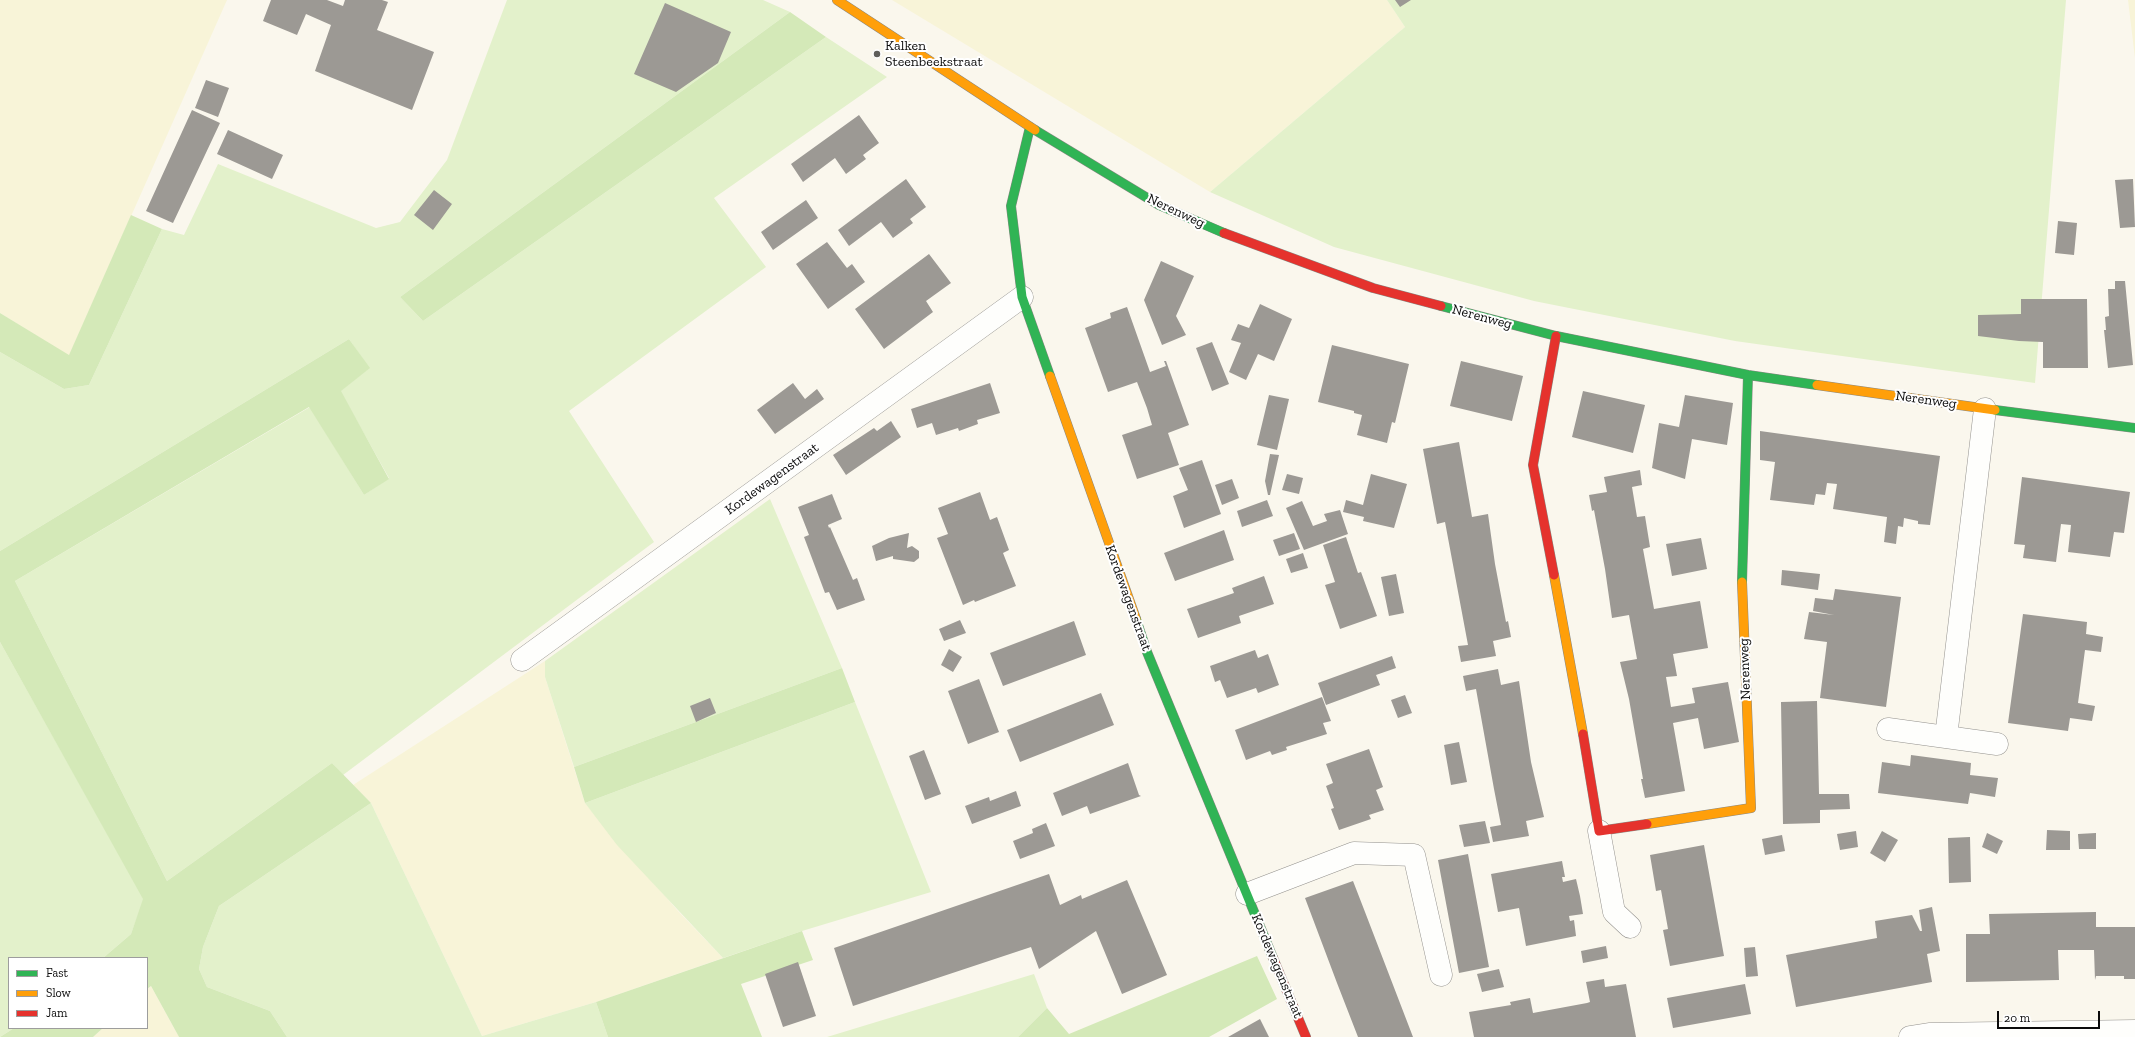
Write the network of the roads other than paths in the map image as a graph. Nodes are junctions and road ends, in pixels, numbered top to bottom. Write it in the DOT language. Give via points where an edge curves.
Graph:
graph roads {
  1 [pos="836,0"];
  2 [pos="1030,127"];
  3 [pos="1022,297"];
  4 [pos="1556,336"];
  5 [pos="1748,375"];
  6 [pos="1985,409"];
  7 [pos="2135,428"];
  8 [pos="522,660"];
  9 [pos="1888,729"];
  10 [pos="1946,737"];
  11 [pos="1997,744"];
  12 [pos="1599,831"];
  13 [pos="1247,894"];
  14 [pos="1630,927"];
  15 [pos="1442,975"];
  16 [pos="2135,1031"];
  17 [pos="1923,1036"];
  18 [pos="1306,1037"];
  1 -- 2 [label="street, Nerenweg"];
  2 -- 3 [label="street, Kordewagenstraat" via="1010,206"];
  2 -- 4 [label="street, Nerenweg" via="1159,205 1233,237 1373,288"];
  3 -- 8 [label="street, Kordewagenstraat"];
  3 -- 13 [label="street, Kordewagenstraat" via="1147,652"];
  4 -- 5 [label="street, Nerenweg"];
  4 -- 12 [label="street" via="1533,465 1579,708"];
  5 -- 6 [label="street, Nerenweg"];
  5 -- 12 [label="street, Nerenweg" via="1742,592 1751,808"];
  6 -- 7 [label="street, Nerenweg"];
  6 -- 10 [label="street"];
  9 -- 10 [label="street"];
  10 -- 11 [label="street"];
  12 -- 14 [label="street" via="1614,912"];
  13 -- 15 [label="street" via="1354,853 1414,855"];
  13 -- 18 [label="street, Kordewagenstraat"];
  16 -- 17 [label="street"];
}
